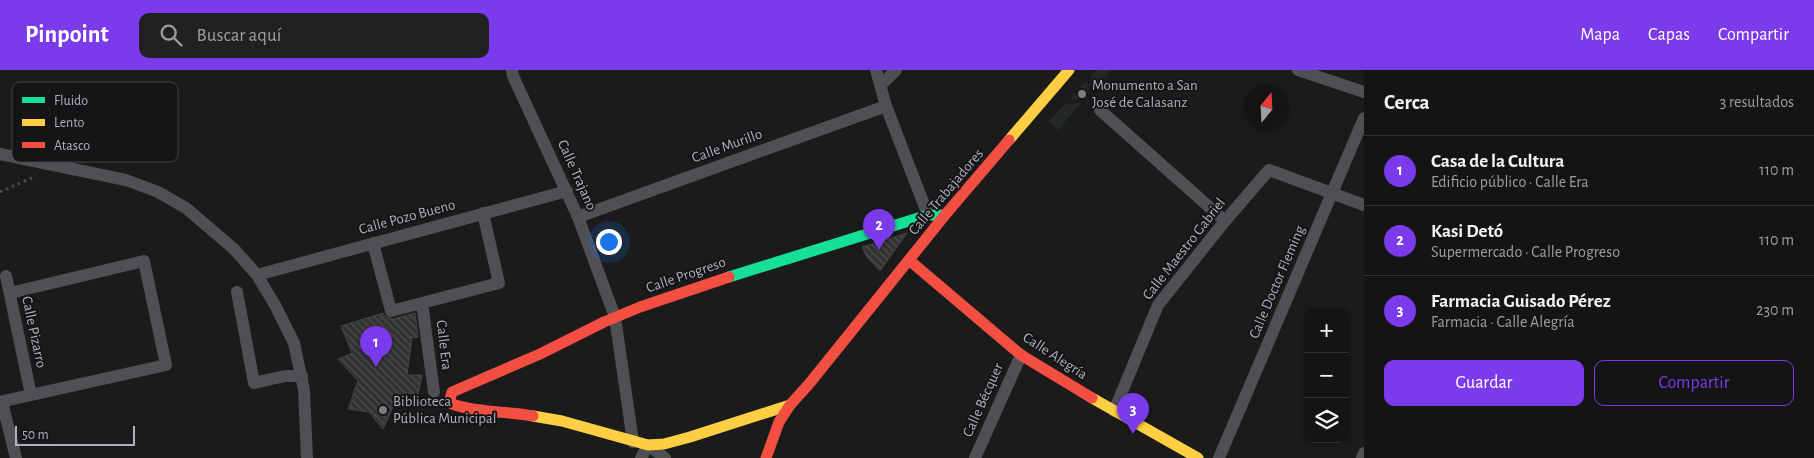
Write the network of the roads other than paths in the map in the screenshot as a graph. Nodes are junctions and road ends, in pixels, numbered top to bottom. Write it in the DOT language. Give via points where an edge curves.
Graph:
graph roads {
  1 [pos="512,70"];
  2 [pos="876,70"];
  3 [pos="896,70"];
  4 [pos="1069,70"];
  5 [pos="1298,70"];
  6 [pos="881,85"];
  7 [pos="1364,92"];
  8 [pos="886,106"];
  9 [pos="1100,110"];
  10 [pos="1364,118"];
  11 [pos="40,162"];
  12 [pos="567,191"];
  13 [pos="1332,193"];
  14 [pos="1364,205"];
  15 [pos="483,213"];
  16 [pos="928,215"];
  17 [pos="945,215"];
  18 [pos="578,217"];
  19 [pos="1225,221"];
  20 [pos="373,243"];
  21 [pos="909,260"];
  22 [pos="257,275"];
  23 [pos="6,276"];
  24 [pos="238,292"];
  25 [pos="10,293"];
  26 [pos="422,302"];
  27 [pos="615,317"];
  28 [pos="1021,355"];
  29 [pos="302,376"];
  30 [pos="434,392"];
  31 [pos="31,395"];
  32 [pos="1,402"];
  33 [pos="790,405"];
  34 [pos="1114,411"];
  35 [pos="633,442"];
  36 [pos="648,445"];
  37 [pos="1364,453"];
  38 [pos="16,458"];
  39 [pos="308,458"];
  40 [pos="642,458"];
  41 [pos="665,458"];
  42 [pos="766,458"];
  43 [pos="975,458"];
  44 [pos="1198,458"];
  45 [pos="1219,458"];
  46 [pos="1362,458"];
  1 -- 12 [label="street, Calle Trajano"];
  2 -- 6 [label="street"];
  3 -- 6 [label="street"];
  4 -- 17 [label="street, Calle Trabajadores"];
  5 -- 7 [label="street"];
  6 -- 8 [label="street"];
  8 -- 16 [label="street"];
  8 -- 18 [label="street, Calle Murillo"];
  9 -- 19 [label="street"];
  10 -- 13 [label="street, Calle Doctor Fleming"];
  11 -- 22 [label="street" via="126,180 158,192 186,208 234,249"];
  12 -- 15 [label="street, Calle Pozo Bueno"];
  12 -- 18 [label="street, Calle Trajano"];
  13 -- 14 [label="street"];
  13 -- 19 [label="street, Calle Maestro Gabriel" via="1269,170"];
  13 -- 45 [label="street, Calle Doctor Fleming"];
  15 -- 20 [label="street, Calle Pozo Bueno"];
  15 -- 26 [label="street" via="498,283"];
  16 -- 17 [label="street, Calle Progreso"];
  16 -- 27 [label="street, Calle Progreso" via="749,270"];
  17 -- 21 [label="street, Calle Trabajadores"];
  18 -- 27 [label="street, Calle Trajano"];
  19 -- 34 [label="street, Calle Maestro Gabriel" via="1158,305"];
  20 -- 22 [label="street, Calle Pozo Bueno"];
  20 -- 26 [label="street" via="391,311"];
  21 -- 28 [label="street, Calle Alegría"];
  21 -- 33 [label="street, Calle Trabajadores"];
  22 -- 29 [label="street" via="294,343"];
  23 -- 25 [label="street, Calle Pizarro"];
  24 -- 29 [label="street" via="254,383"];
  25 -- 31 [label="street, Calle Pizarro"];
  25 -- 31 [label="street" via="144,262 166,364"];
  26 -- 30 [label="street, Calle Era"];
  27 -- 35 [label="street, Calle Trajano"];
  27 -- 35 [label="street, Calle Progreso" via="452,392 450,399 452,404 466,409 562,421"];
  28 -- 34 [label="street, Calle Alegría"];
  28 -- 43 [label="street, Calle Bécquer"];
  29 -- 39 [label="street"];
  31 -- 32 [label="street"];
  32 -- 38 [label="street"];
  33 -- 36 [label="street" via="690,437"];
  33 -- 42 [label="street, Calle Trabajadores" via="779,422"];
  34 -- 44 [label="street, Calle Alegría"];
  35 -- 36 [label="street"];
  36 -- 40 [label="street"];
  36 -- 41 [label="street"];
  37 -- 46 [label="street"];
}
